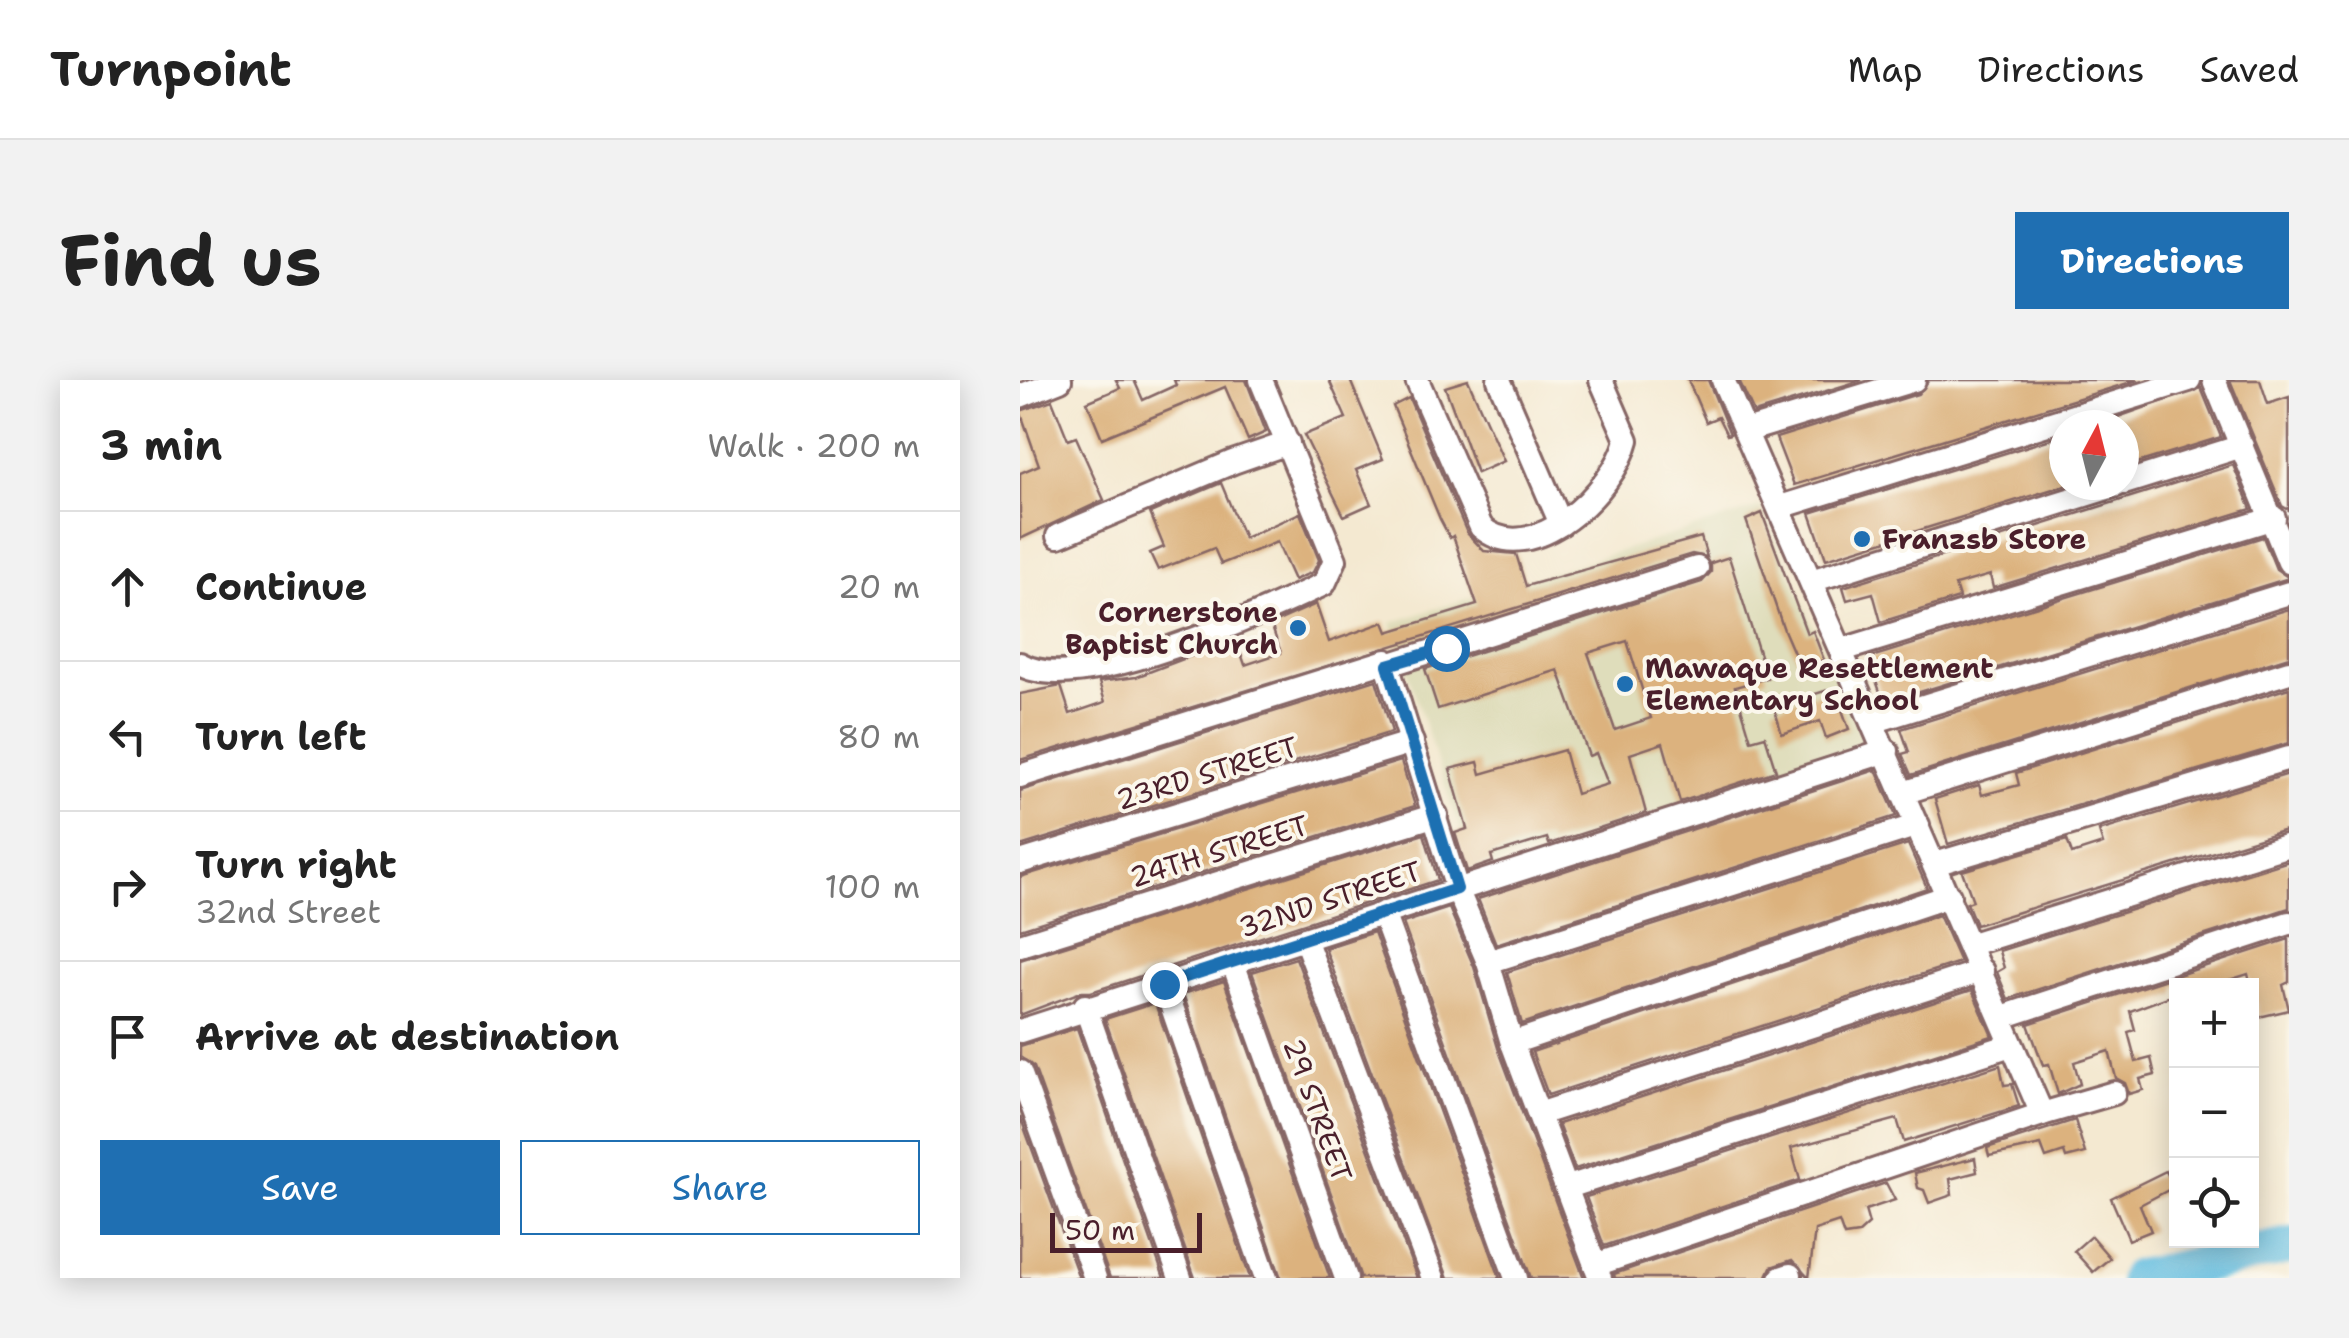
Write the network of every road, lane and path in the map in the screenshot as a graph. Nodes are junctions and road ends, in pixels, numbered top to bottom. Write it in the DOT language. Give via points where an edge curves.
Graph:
graph roads {
  1 [pos="1060,380"];
  2 [pos="1262,380"];
  3 [pos="1416,380"];
  4 [pos="1499,380"];
  5 [pos="1601,380"];
  6 [pos="1723,380"];
  7 [pos="1914,380"];
  8 [pos="2189,380"];
  9 [pos="2214,380"];
  10 [pos="1020,396"];
  11 [pos="1746,431"];
  12 [pos="1288,443"];
  13 [pos="2242,446"];
  14 [pos="2139,478"];
  15 [pos="2070,500"];
  16 [pos="1780,507"];
  17 [pos="2274,518"];
  18 [pos="1561,524"];
  19 [pos="1058,536"];
  20 [pos="2289,562"];
  21 [pos="1696,568"];
  22 [pos="1811,581"];
  23 [pos="2289,593"];
  24 [pos="1842,650"];
  25 [pos="1383,663"];
  26 [pos="1020,664"];
  27 [pos="2289,672"];
  28 [pos="1872,722"];
  29 [pos="1412,742"];
  30 [pos="1887,751"];
  31 [pos="2289,758"];
  32 [pos="1020,776"];
  33 [pos="1906,792"];
  34 [pos="1436,815"];
  35 [pos="1918,825"];
  36 [pos="2289,845"];
  37 [pos="1020,862"];
  38 [pos="1935,864"];
  39 [pos="1457,889"];
  40 [pos="1950,896"];
  41 [pos="1383,913"];
  42 [pos="2289,923"];
  43 [pos="1305,939"];
  44 [pos="1971,944"];
  45 [pos="1020,945"];
  46 [pos="1488,962"];
  47 [pos="1233,963"];
  48 [pos="1982,971"];
  49 [pos="1164,984"];
  50 [pos="1084,1006"];
  51 [pos="2002,1017"];
  52 [pos="1020,1031"];
  53 [pos="1512,1043"];
  54 [pos="2012,1045"];
  55 [pos="1020,1072"];
  56 [pos="2114,1093"];
  57 [pos="1542,1113"];
  58 [pos="2042,1114"];
  59 [pos="1568,1188"];
  60 [pos="1597,1271"];
  61 [pos="1095,1278"];
  62 [pos="1180,1278"];
  63 [pos="1266,1278"];
  64 [pos="1346,1278"];
  65 [pos="1433,1278"];
  66 [pos="1516,1278"];
  1 -- 10 [label="street"];
  2 -- 12 [label="street"];
  3 -- 18 [label="street" via="1481,527 1493,538 1512,539"];
  4 -- 18 [label="street"];
  5 -- 18 [label="street" via="1627,440 1624,455 1589,502"];
  6 -- 11 [label="street"];
  7 -- 11 [label="street"];
  8 -- 16 [label="street"];
  9 -- 13 [label="street"];
  11 -- 16 [label="street"];
  12 -- 19 [label="street"];
  12 -- 26 [label="street" via="1335,560 1324,584 1168,648 1057,675"];
  13 -- 14 [label="street"];
  13 -- 17 [label="street"];
  15 -- 22 [label="street"];
  16 -- 22 [label="street"];
  17 -- 20 [label="street"];
  17 -- 24 [label="street"];
  21 -- 25 [label="street"];
  22 -- 24 [label="street"];
  23 -- 28 [label="street"];
  24 -- 28 [label="street"];
  25 -- 29 [label="street"];
  25 -- 32 [label="street"];
  27 -- 33 [label="street"];
  28 -- 30 [label="street"];
  29 -- 34 [label="street"];
  29 -- 37 [label="street, 23RD STREET"];
  30 -- 33 [label="street"];
  30 -- 39 [label="street, 32ND STREET"];
  31 -- 38 [label="street"];
  33 -- 35 [label="street"];
  34 -- 39 [label="street"];
  34 -- 45 [label="street, 24TH STREET"];
  35 -- 38 [label="street"];
  35 -- 46 [label="street"];
  36 -- 44 [label="street"];
  38 -- 40 [label="street"];
  39 -- 41 [label="street, 32ND STREET"];
  39 -- 46 [label="street"];
  40 -- 44 [label="street"];
  40 -- 53 [label="street"];
  41 -- 43 [label="street, 32ND STREET"];
  41 -- 66 [label="street"];
  42 -- 51 [label="street"];
  43 -- 47 [label="street, 32ND STREET"];
  43 -- 65 [label="street"];
  44 -- 48 [label="street"];
  46 -- 53 [label="street"];
  47 -- 49 [label="street, 32ND STREET"];
  47 -- 64 [label="street, 29 STREET"];
  48 -- 51 [label="street"];
  48 -- 57 [label="street"];
  49 -- 50 [label="street, 32ND STREET"];
  49 -- 63 [label="street"];
  50 -- 52 [label="street, 32ND STREET"];
  50 -- 62 [label="street"];
  51 -- 54 [label="street"];
  53 -- 57 [label="street"];
  54 -- 58 [label="street"];
  54 -- 59 [label="street"];
  55 -- 61 [label="street"];
  56 -- 58 [label="street"];
  57 -- 59 [label="street"];
  58 -- 60 [label="street"];
  59 -- 60 [label="street"];
}
